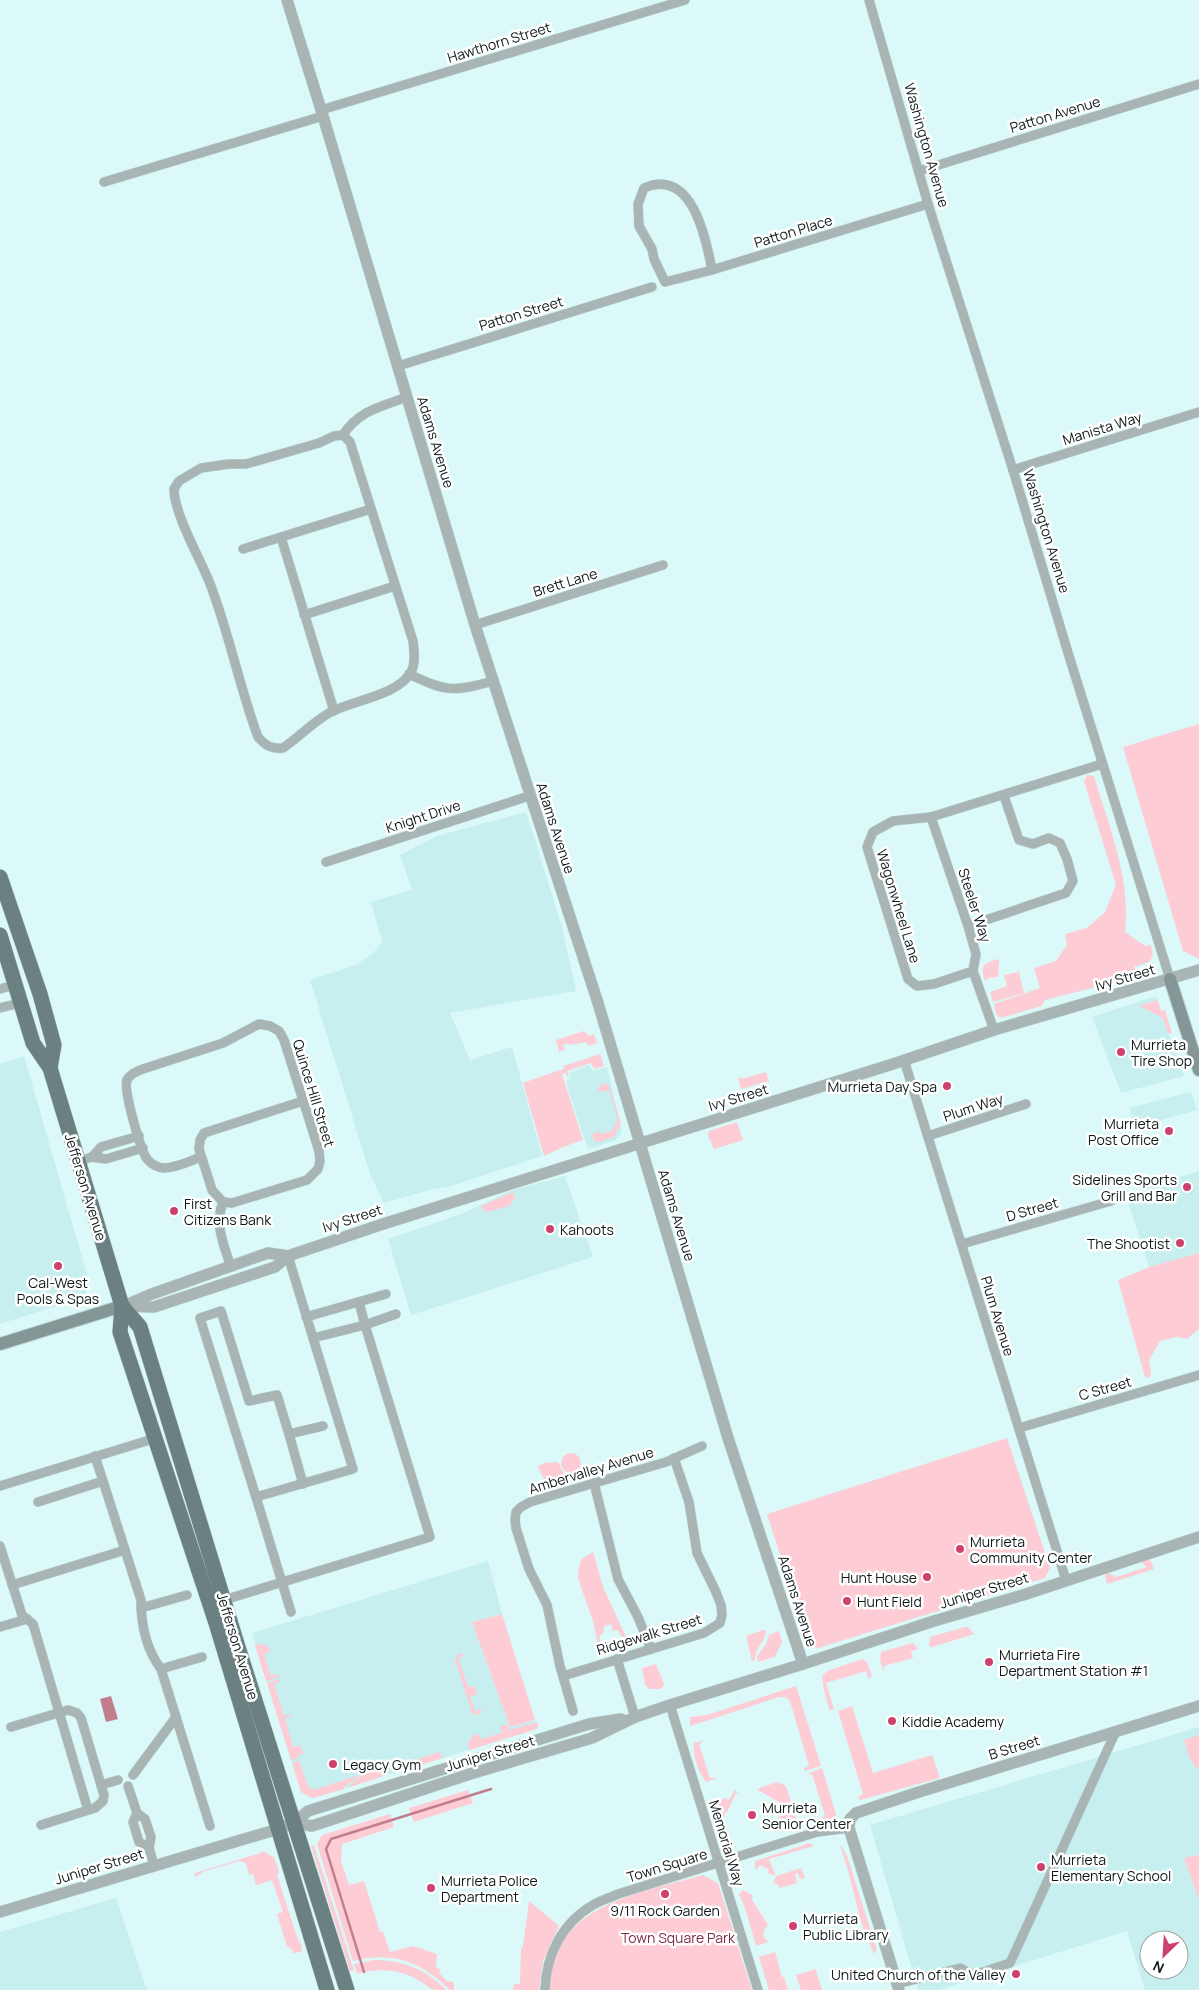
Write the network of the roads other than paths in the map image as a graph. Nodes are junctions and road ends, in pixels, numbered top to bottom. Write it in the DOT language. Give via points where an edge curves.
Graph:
graph roads {
  1 [pos="287,0"];
  2 [pos="685,0"];
  3 [pos="869,0"];
  4 [pos="1199,84"];
  5 [pos="322,113"];
  6 [pos="919,171"];
  7 [pos="104,182"];
  8 [pos="928,204"];
  9 [pos="712,270"];
  10 [pos="652,287"];
  11 [pos="398,366"];
  12 [pos="407,397"];
  13 [pos="1199,412"];
  14 [pos="343,435"];
  15 [pos="1013,470"];
  16 [pos="372,509"];
  17 [pos="280,537"];
  18 [pos="243,549"];
  19 [pos="664,565"];
  20 [pos="395,586"];
  21 [pos="304,615"];
  22 [pos="475,625"];
  23 [pos="409,674"];
  24 [pos="492,681"];
  25 [pos="334,711"];
  26 [pos="1102,764"];
  27 [pos="529,796"];
  28 [pos="1004,796"];
  29 [pos="931,817"];
  30 [pos="326,862"];
  31 [pos="0,877"];
  32 [pos="968,926"];
  33 [pos="2,940"];
  34 [pos="1199,970"];
  35 [pos="973,971"];
  36 [pos="1170,979"];
  37 [pos="15,985"];
  38 [pos="0,989"];
  39 [pos="40,994"];
  40 [pos="20,1002"];
  41 [pos="0,1008"];
  42 [pos="994,1030"];
  43 [pos="904,1060"];
  44 [pos="50,1068"];
  45 [pos="1199,1070"];
  46 [pos="303,1101"];
  47 [pos="1026,1104"];
  48 [pos="139,1136"];
  49 [pos="928,1136"];
  50 [pos="640,1143"];
  51 [pos="143,1148"];
  52 [pos="201,1157"];
  53 [pos="85,1159"];
  54 [pos="1111,1201"];
  55 [pos="223,1202"];
  56 [pos="962,1244"];
  57 [pos="288,1256"];
  58 [pos="231,1267"];
  59 [pos="386,1294"];
  60 [pos="358,1302"];
  61 [pos="122,1306"];
  62 [pos="396,1314"];
  63 [pos="306,1317"];
  64 [pos="365,1324"];
  65 [pos="313,1338"];
  66 [pos="0,1344"];
  67 [pos="1199,1375"];
  68 [pos="322,1426"];
  69 [pos="1019,1428"];
  70 [pos="288,1434"];
  71 [pos="156,1438"];
  72 [pos="702,1446"];
  73 [pos="95,1456"];
  74 [pos="674,1458"];
  75 [pos="103,1482"];
  76 [pos="594,1483"];
  77 [pos="303,1484"];
  78 [pos="0,1485"];
  79 [pos="256,1497"];
  80 [pos="38,1502"];
  81 [pos="1199,1537"];
  82 [pos="0,1546"];
  83 [pos="125,1550"];
  84 [pos="1066,1580"];
  85 [pos="282,1583"];
  86 [pos="12,1584"];
  87 [pos="187,1595"];
  88 [pos="224,1600"];
  89 [pos="141,1608"];
  90 [pos="291,1612"];
  91 [pos="27,1619"];
  92 [pos="216,1622"];
  93 [pos="0,1627"];
  94 [pos="238,1647"];
  95 [pos="651,1650"];
  96 [pos="202,1658"];
  97 [pos="617,1659"];
  98 [pos="803,1664"];
  99 [pos="161,1668"];
  100 [pos="563,1676"];
  101 [pos="670,1705"];
  102 [pos="1199,1706"];
  103 [pos="573,1710"];
  104 [pos="60,1712"];
  105 [pos="176,1717"];
  106 [pos="635,1717"];
  107 [pos="12,1727"];
  108 [pos="1116,1731"];
  109 [pos="133,1775"];
  110 [pos="118,1780"];
  111 [pos="101,1785"];
  112 [pos="128,1786"];
  113 [pos="88,1810"];
  114 [pos="294,1822"];
  115 [pos="41,1825"];
  116 [pos="210,1826"];
  117 [pos="848,1828"];
  118 [pos="278,1829"];
  119 [pos="718,1863"];
  120 [pos="154,1865"];
  121 [pos="0,1912"];
  122 [pos="898,1987"];
  123 [pos="327,1990"];
  124 [pos="347,1990"];
  125 [pos="544,1990"];
  126 [pos="758,1990"];
  1 -- 5 [label="street, Adams Avenue"];
  2 -- 5 [label="street, Hawthorn Street"];
  3 -- 6 [label="street, Washington Avenue"];
  4 -- 6 [label="street, Patton Avenue"];
  5 -- 7 [label="street, Hawthorn Street"];
  5 -- 11 [label="street, Adams Avenue"];
  6 -- 8 [label="street, Washington Avenue"];
  8 -- 9 [label="street, Patton Place"];
  8 -- 15 [label="street, Washington Avenue"];
  9 -- 9 [label="street, Patton Place" via="665,282 639,226 638,204 644,188 652,184 676,188 695,209 704,231"];
  10 -- 11 [label="street, Patton Street"];
  11 -- 12 [label="street, Adams Avenue"];
  12 -- 14 [label="street" via="368,411 354,420"];
  12 -- 22 [label="street, Adams Avenue"];
  13 -- 15 [label="street, Manista Way"];
  14 -- 16 [label="street" via="350,442"];
  14 -- 25 [label="street" via="246,464 200,468 179,481 174,489 178,508 217,605 258,737 273,749 283,748"];
  15 -- 26 [label="street, Washington Avenue"];
  16 -- 17 [label="street"];
  16 -- 20 [label="street"];
  17 -- 18 [label="street"];
  17 -- 21 [label="street"];
  19 -- 22 [label="street, Brett Lane"];
  20 -- 21 [label="street"];
  20 -- 23 [label="street" via="413,641 414,656"];
  21 -- 25 [label="street"];
  22 -- 24 [label="street, Adams Avenue"];
  23 -- 24 [label="street" via="450,690"];
  23 -- 25 [label="street" via="394,688"];
  24 -- 27 [label="street, Adams Avenue"];
  26 -- 28 [label="street, Wagonwheel Lane"];
  26 -- 36 [label="street, Washington Avenue"];
  27 -- 30 [label="street, Knight Drive"];
  27 -- 50 [label="street, Adams Avenue" via="598,1003"];
  28 -- 29 [label="street, Wagonwheel Lane"];
  28 -- 32 [label="street" via="1019,840 1033,844 1049,838 1060,843 1073,881 1066,893"];
  29 -- 32 [label="street, Steeler Way"];
  29 -- 35 [label="street, Wagonwheel Lane" via="892,821 873,832 867,847 908,979 917,986 934,984"];
  31 -- 39 [label="main road, Jefferson Avenue"];
  32 -- 35 [label="street, Steeler Way" via="976,954"];
  33 -- 37 [label="main road, Jefferson Avenue"];
  33 -- 39 [label="main road" via="16,960 29,995"];
  34 -- 36 [label="street, Ivy Street"];
  35 -- 42 [label="street, Steeler Way"];
  36 -- 42 [label="street, Ivy Street"];
  36 -- 45 [label="main road, Washington Avenue"];
  37 -- 38 [label="street"];
  37 -- 40 [label="main road, Jefferson Avenue"];
  39 -- 44 [label="main road, Jefferson Avenue" via="54,1045"];
  40 -- 41 [label="street"];
  40 -- 44 [label="main road, Jefferson Avenue" via="33,1043"];
  42 -- 43 [label="street, Ivy Street"];
  43 -- 49 [label="street, Plum Avenue"];
  43 -- 50 [label="street, Ivy Street"];
  44 -- 53 [label="main road, Jefferson Avenue"];
  46 -- 48 [label="street, Quince Hill Street" via="284,1040 275,1029 258,1024 215,1046 133,1073 127,1080 126,1091"];
  46 -- 52 [label="street" via="204,1133 200,1140"];
  46 -- 55 [label="street, Quince Hill Street" via="319,1151 319,1167 314,1176 238,1201"];
  47 -- 49 [label="street, Plum Way"];
  48 -- 51 [label="street"];
  48 -- 53 [label="street" via="101,1148"];
  49 -- 56 [label="street, Plum Avenue"];
  50 -- 57 [label="street, Ivy Street"];
  50 -- 98 [label="street, Adams Avenue" via="728,1438"];
  51 -- 52 [label="street" via="146,1158 163,1168"];
  51 -- 53 [label="street" via="106,1159"];
  52 -- 55 [label="street" via="212,1190"];
  53 -- 61 [label="main road, Jefferson Avenue"];
  54 -- 56 [label="street, D Street"];
  55 -- 58 [label="street" via="219,1225"];
  56 -- 69 [label="street, Plum Avenue"];
  57 -- 58 [label="street, Ivy Street" via="268,1253"];
  57 -- 61 [label="street, Ivy Street" via="275,1267 154,1307"];
  57 -- 63 [label="street"];
  58 -- 61 [label="street, Ivy Street"];
  59 -- 60 [label="street"];
  60 -- 63 [label="street"];
  60 -- 64 [label="street"];
  61 -- 66 [label="main road"];
  61 -- 71 [label="main road, Jefferson Avenue" via="120,1332"];
  61 -- 88 [label="main road, Jefferson Avenue" via="140,1328"];
  62 -- 64 [label="street"];
  63 -- 65 [label="street"];
  64 -- 65 [label="street"];
  64 -- 85 [label="street" via="430,1537"];
  65 -- 77 [label="street" via="353,1469"];
  67 -- 69 [label="street, C Street"];
  68 -- 70 [label="street"];
  69 -- 84 [label="street, Plum Avenue"];
  70 -- 77 [label="street"];
  70 -- 79 [label="street" via="277,1395 249,1401 221,1311 200,1318"];
  71 -- 73 [label="street"];
  71 -- 92 [label="main road, Jefferson Avenue"];
  72 -- 74 [label="street, Ambervalley Avenue"];
  73 -- 75 [label="street"];
  73 -- 78 [label="street"];
  74 -- 76 [label="street, Ambervalley Avenue"];
  74 -- 95 [label="street, Ridgewalk Street" via="689,1502 697,1553 716,1592 722,1615 720,1623 704,1633"];
  75 -- 80 [label="street"];
  75 -- 83 [label="street"];
  76 -- 95 [label="street" via="618,1579"];
  76 -- 100 [label="street, Ambervalley Avenue" via="530,1502 516,1512 516,1528 529,1569 547,1605"];
  77 -- 79 [label="street"];
  79 -- 85 [label="street"];
  81 -- 84 [label="street, Juniper Street"];
  82 -- 86 [label="street"];
  83 -- 86 [label="street"];
  83 -- 89 [label="street"];
  84 -- 98 [label="street, Juniper Street"];
  85 -- 88 [label="street"];
  85 -- 90 [label="street"];
  86 -- 91 [label="street" via="22,1615"];
  87 -- 89 [label="street"];
  88 -- 94 [label="main road, Jefferson Avenue"];
  89 -- 99 [label="street" via="141,1621 153,1658"];
  91 -- 93 [label="street"];
  91 -- 104 [label="street" via="33,1624"];
  92 -- 94 [label="main road" via="223,1626 231,1646"];
  92 -- 118 [label="main road, Jefferson Avenue"];
  94 -- 114 [label="main road, Jefferson Avenue"];
  95 -- 97 [label="street, Ridgewalk Street"];
  96 -- 99 [label="street"];
  97 -- 100 [label="street, Ridgewalk Street"];
  97 -- 106 [label="street"];
  98 -- 101 [label="street, Juniper Street"];
  99 -- 105 [label="street"];
  100 -- 103 [label="street, Ambervalley Avenue"];
  101 -- 106 [label="street, Juniper Street"];
  101 -- 119 [label="street, Memorial Way"];
  102 -- 108 [label="street, B Street"];
  104 -- 107 [label="street"];
  104 -- 111 [label="street" via="73,1710 81,1718"];
  104 -- 113 [label="street"];
  105 -- 109 [label="street"];
  105 -- 116 [label="street"];
  106 -- 114 [label="street, Juniper Street" via="589,1724 308,1811"];
  108 -- 117 [label="street, B Street" via="860,1812 850,1819"];
  108 -- 122 [label="street" via="1010,1963 974,1975 960,1968"];
  110 -- 111 [label="street"];
  111 -- 113 [label="street" via="103,1801"];
  112 -- 120 [label="street" via="151,1837 149,1848"];
  113 -- 115 [label="street"];
  114 -- 118 [label="street, Juniper Street"];
  114 -- 124 [label="main road, Jefferson Avenue"];
  117 -- 119 [label="street, Town Square" via="817,1832"];
  117 -- 122 [label="street"];
  118 -- 120 [label="street, Juniper Street"];
  118 -- 123 [label="main road, Jefferson Avenue"];
  119 -- 125 [label="street, Town Square" via="593,1905 561,1934 549,1962"];
  119 -- 126 [label="street, Memorial Way"];
  120 -- 121 [label="street, Juniper Street"];
}
